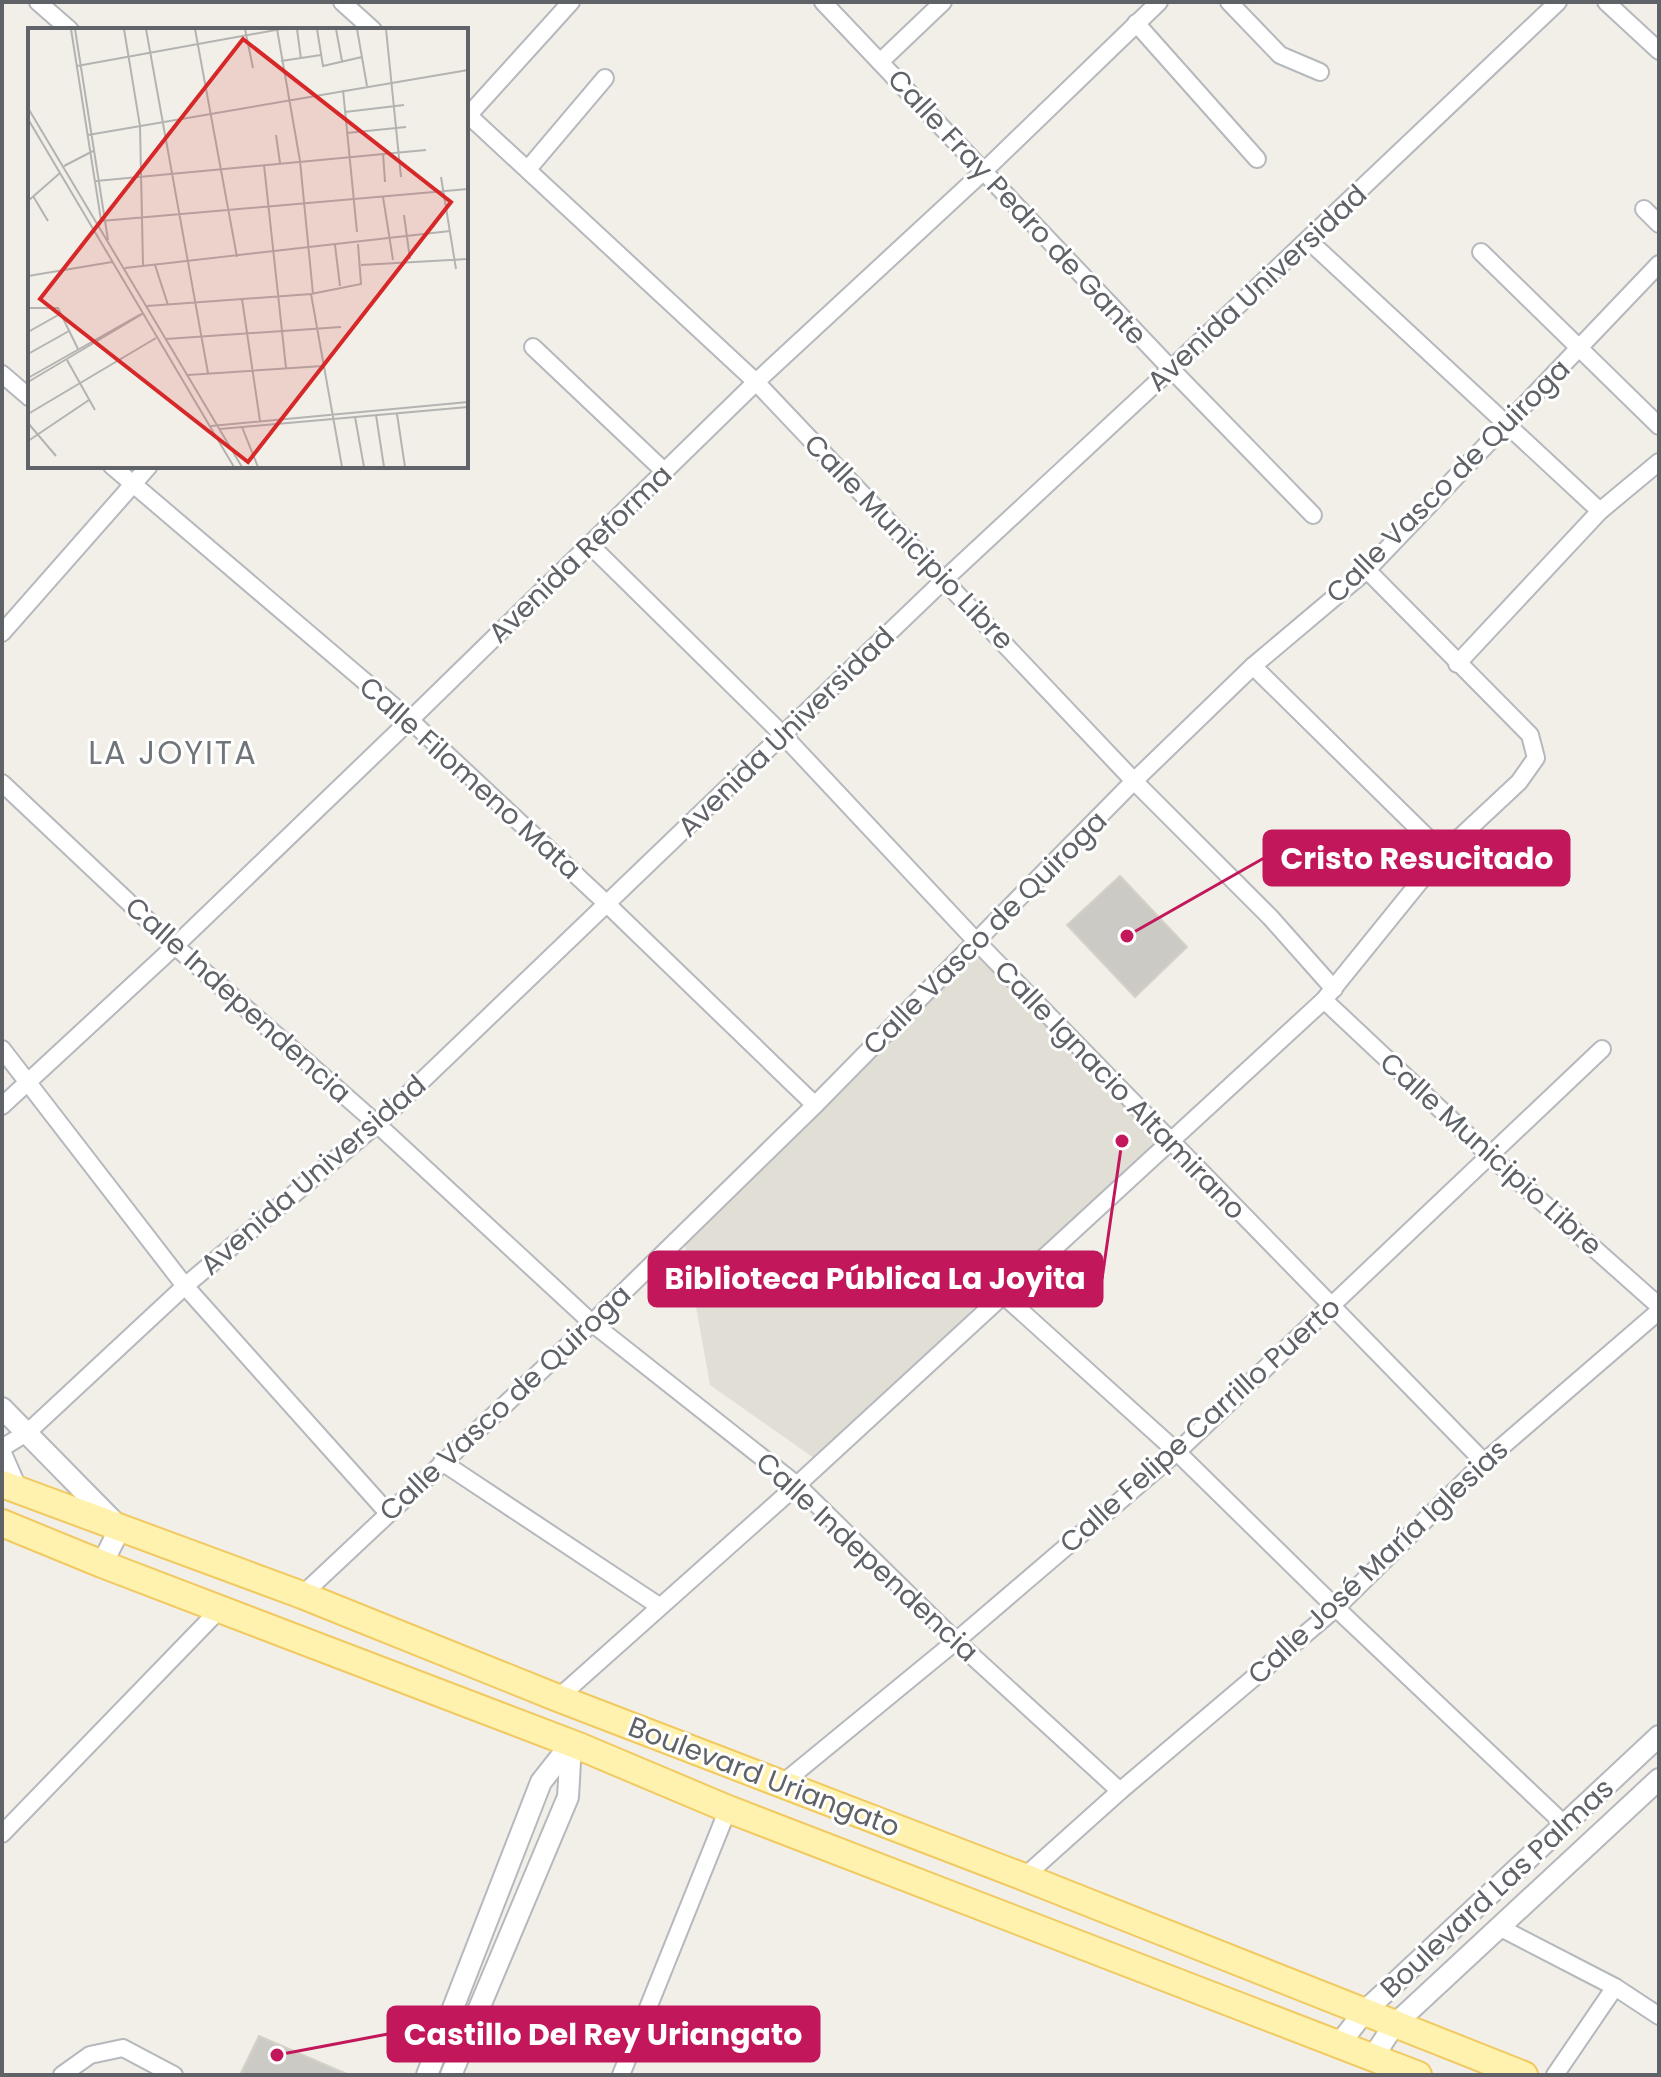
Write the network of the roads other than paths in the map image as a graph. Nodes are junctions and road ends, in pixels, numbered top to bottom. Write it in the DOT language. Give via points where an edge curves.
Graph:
graph roads {
  1 [pos="38,2"];
  2 [pos="342,2"];
  3 [pos="571,2"];
  4 [pos="823,2"];
  5 [pos="943,2"];
  6 [pos="1159,2"];
  7 [pos="1229,2"];
  8 [pos="1558,2"];
  9 [pos="1606,2"];
  10 [pos="1136,23"];
  11 [pos="68,28"];
  12 [pos="371,28"];
  13 [pos="1659,51"];
  14 [pos="880,62"];
  15 [pos="1320,72"];
  16 [pos="605,78"];
  17 [pos="468,114"];
  18 [pos="468,116"];
  19 [pos="1257,159"];
  20 [pos="528,169"];
  21 [pos="984,171"];
  22 [pos="1644,209"];
  23 [pos="1659,224"];
  24 [pos="1308,240"];
  25 [pos="1481,252"];
  26 [pos="1659,264"];
  27 [pos="533,347"];
  28 [pos="1580,348"];
  29 [pos="1171,369"];
  30 [pos="2,374"];
  31 [pos="756,382"];
  32 [pos="28,396"];
  33 [pos="1508,425"];
  34 [pos="1659,426"];
  35 [pos="1659,462"];
  36 [pos="114,468"];
  37 [pos="147,468"];
  38 [pos="664,471"];
  39 [pos="133,484"];
  40 [pos="1600,511"];
  41 [pos="1313,515"];
  42 [pos="590,545"];
  43 [pos="1367,570"];
  44 [pos="945,579"];
  45 [pos="2,633"];
  46 [pos="1457,664"];
  47 [pos="1253,666"];
  48 [pos="410,720"];
  49 [pos="783,735"];
  50 [pos="1134,781"];
  51 [pos="2,783"];
  52 [pos="1443,853"];
  53 [pos="607,904"];
  54 [pos="976,941"];
  55 [pos="175,946"];
  56 [pos="1329,995"];
  57 [pos="2,1049"];
  58 [pos="1602,1049"];
  59 [pos="28,1082"];
  60 [pos="815,1105"];
  61 [pos="2,1106"];
  62 [pos="377,1124"];
  63 [pos="1173,1142"];
  64 [pos="1489,1155"];
  65 [pos="185,1286"];
  66 [pos="1002,1294"];
  67 [pos="1330,1306"];
  68 [pos="1659,1309"];
  69 [pos="592,1323"];
  70 [pos="2,1408"];
  71 [pos="28,1432"];
  72 [pos="2,1448"];
  73 [pos="1177,1452"];
  74 [pos="2,1456"];
  75 [pos="442,1462"];
  76 [pos="1484,1462"];
  77 [pos="797,1485"];
  78 [pos="9,1487"];
  79 [pos="388,1513"];
  80 [pos="2,1523"];
  81 [pos="120,1528"];
  82 [pos="102,1564"];
  83 [pos="302,1595"];
  84 [pos="659,1606"];
  85 [pos="1336,1608"];
  86 [pos="220,1609"];
  87 [pos="956,1641"];
  88 [pos="558,1698"];
  89 [pos="625,1725"];
  90 [pos="1659,1736"];
  91 [pos="571,1744"];
  92 [pos="1659,1779"];
  93 [pos="783,1783"];
  94 [pos="1120,1791"];
  95 [pos="728,1809"];
  96 [pos="1565,1825"];
  97 [pos="2,1834"];
  98 [pos="1024,1877"];
  99 [pos="1499,1927"];
  100 [pos="1615,1987"];
  101 [pos="1365,2011"];
  102 [pos="1659,2016"];
  103 [pos="1394,2025"];
  104 [pos="1340,2043"];
  105 [pos="1373,2057"];
  106 [pos="162,2073"];
  107 [pos="62,2075"];
  108 [pos="427,2075"];
  109 [pos="451,2075"];
  110 [pos="621,2075"];
  111 [pos="1418,2075"];
  112 [pos="1524,2075"];
  113 [pos="1555,2075"];
  1 -- 11 [label="street"];
  2 -- 12 [label="street"];
  3 -- 17 [label="street"];
  4 -- 14 [label="street, Calle Fray Pedro de Gante"];
  5 -- 14 [label="street"];
  6 -- 10 [label="street, Avenida Reforma"];
  7 -- 15 [label="street" via="1280,55"];
  8 -- 24 [label="street, Avenida Universidad"];
  9 -- 13 [label="street"];
  10 -- 19 [label="street"];
  10 -- 21 [label="street, Avenida Reforma"];
  14 -- 21 [label="street, Calle Fray Pedro de Gante"];
  16 -- 20 [label="street"];
  18 -- 20 [label="street, Calle Municipio Libre"];
  20 -- 31 [label="street, Calle Municipio Libre"];
  21 -- 29 [label="street, Calle Fray Pedro de Gante"];
  21 -- 31 [label="street, Avenida Reforma"];
  22 -- 23 [label="street"];
  24 -- 29 [label="street, Avenida Universidad"];
  24 -- 33 [label="street"];
  25 -- 28 [label="street"];
  26 -- 28 [label="street, Calle Vasco de Quiroga"];
  27 -- 38 [label="street"];
  28 -- 33 [label="street, Calle Vasco de Quiroga"];
  28 -- 34 [label="street"];
  29 -- 41 [label="street, Calle Fray Pedro de Gante"];
  29 -- 44 [label="street, Avenida Universidad"];
  30 -- 32 [label="street"];
  31 -- 38 [label="street, Avenida Reforma"];
  31 -- 44 [label="street, Calle Municipio Libre"];
  33 -- 40 [label="street"];
  33 -- 43 [label="street, Calle Vasco de Quiroga"];
  35 -- 40 [label="street"];
  36 -- 39 [label="street, Calle Filomeno Mata"];
  37 -- 39 [label="street"];
  38 -- 42 [label="street, Avenida Reforma"];
  39 -- 45 [label="street"];
  39 -- 48 [label="street, Calle Filomeno Mata"];
  40 -- 46 [label="street"];
  42 -- 48 [label="street, Avenida Reforma"];
  42 -- 49 [label="street, Calle Ignacio Altamirano"];
  43 -- 46 [label="street"];
  43 -- 47 [label="street, Calle Vasco de Quiroga"];
  44 -- 49 [label="street, Avenida Universidad"];
  44 -- 50 [label="street, Calle Municipio Libre"];
  46 -- 52 [label="street" via="1530,735 1536,758 1519,782"];
  47 -- 50 [label="street, Calle Vasco de Quiroga"];
  47 -- 52 [label="street"];
  48 -- 53 [label="street, Calle Filomeno Mata"];
  48 -- 55 [label="street, Avenida Reforma"];
  49 -- 53 [label="street, Avenida Universidad"];
  49 -- 54 [label="street, Calle Ignacio Altamirano"];
  50 -- 54 [label="street, Calle Vasco de Quiroga"];
  50 -- 56 [label="street, Calle Municipio Libre" via="1270,917"];
  51 -- 55 [label="street, Calle Independencia"];
  52 -- 56 [label="street"];
  53 -- 60 [label="street, Calle Filomeno Mata"];
  53 -- 62 [label="street, Avenida Universidad"];
  54 -- 60 [label="street, Calle Vasco de Quiroga"];
  54 -- 63 [label="street, Calle Ignacio Altamirano"];
  55 -- 59 [label="street, Avenida Reforma"];
  55 -- 62 [label="street, Calle Independencia"];
  56 -- 63 [label="street"];
  56 -- 64 [label="street, Calle Municipio Libre"];
  57 -- 59 [label="street"];
  58 -- 64 [label="street, Calle Felipe Carrillo Puerto"];
  59 -- 61 [label="street, Avenida Reforma"];
  59 -- 65 [label="street"];
  60 -- 69 [label="street, Calle Vasco de Quiroga"];
  62 -- 65 [label="street, Avenida Universidad"];
  62 -- 69 [label="street, Calle Independencia"];
  63 -- 66 [label="street"];
  63 -- 67 [label="street, Calle Ignacio Altamirano"];
  64 -- 67 [label="street, Calle Felipe Carrillo Puerto"];
  64 -- 68 [label="street, Calle Municipio Libre"];
  65 -- 71 [label="street, Avenida Universidad"];
  65 -- 79 [label="street"];
  66 -- 73 [label="street"];
  66 -- 77 [label="street"];
  67 -- 73 [label="street, Calle Felipe Carrillo Puerto"];
  67 -- 76 [label="street, Calle Ignacio Altamirano"];
  68 -- 76 [label="street, Calle José María Iglesias"];
  69 -- 75 [label="street, Calle Vasco de Quiroga"];
  69 -- 77 [label="street, Calle Independencia"];
  70 -- 71 [label="street"];
  71 -- 72 [label="street, Avenida Universidad"];
  71 -- 81 [label="street"];
  73 -- 85 [label="street"];
  73 -- 87 [label="street, Calle Felipe Carrillo Puerto"];
  74 -- 78 [label="street"];
  75 -- 79 [label="street, Calle Vasco de Quiroga"];
  75 -- 84 [label="street"];
  76 -- 85 [label="street, Calle José María Iglesias"];
  77 -- 84 [label="street"];
  77 -- 87 [label="street, Calle Independencia"];
  78 -- 81 [label="main road, Boulevard Uriangato"];
  79 -- 83 [label="street, Calle Vasco de Quiroga"];
  80 -- 82 [label="main road, Boulevard Uriangato"];
  81 -- 82 [label="street"];
  81 -- 83 [label="main road, Boulevard Uriangato"];
  82 -- 86 [label="main road, Boulevard Uriangato"];
  83 -- 88 [label="main road, Boulevard Uriangato"];
  84 -- 88 [label="street"];
  85 -- 94 [label="street, Calle José María Iglesias"];
  85 -- 96 [label="street"];
  86 -- 91 [label="main road, Boulevard Uriangato"];
  86 -- 97 [label="street"];
  87 -- 93 [label="street, Calle Felipe Carrillo Puerto"];
  87 -- 94 [label="street, Calle Independencia"];
  88 -- 89 [label="main road, Boulevard Uriangato"];
  88 -- 91 [label="main road"];
  89 -- 91 [label="main road"];
  89 -- 93 [label="main road, Boulevard Uriangato"];
  90 -- 96 [label="street, Boulevard Las Palmas"];
  91 -- 95 [label="main road, Boulevard Uriangato"];
  91 -- 108 [label="street" via="541,1782"];
  91 -- 109 [label="street" via="568,1797"];
  92 -- 99 [label="street, Boulevard Las Palmas"];
  93 -- 98 [label="main road, Boulevard Uriangato"];
  94 -- 98 [label="street, Calle José María Iglesias"];
  95 -- 104 [label="main road, Boulevard Uriangato"];
  95 -- 110 [label="street"];
  96 -- 101 [label="street, Boulevard Las Palmas"];
  98 -- 101 [label="main road, Boulevard Uriangato"];
  99 -- 100 [label="street"];
  99 -- 103 [label="street, Boulevard Las Palmas"];
  100 -- 102 [label="street"];
  100 -- 113 [label="street"];
  101 -- 103 [label="main road, Boulevard Uriangato"];
  101 -- 104 [label="street, Boulevard Las Palmas"];
  103 -- 105 [label="street, Boulevard Las Palmas"];
  103 -- 112 [label="main road, Boulevard Uriangato"];
  104 -- 105 [label="main road, Boulevard Uriangato"];
  105 -- 111 [label="main road, Boulevard Uriangato"];
  106 -- 107 [label="street" via="123,2048 90,2055"];
}
